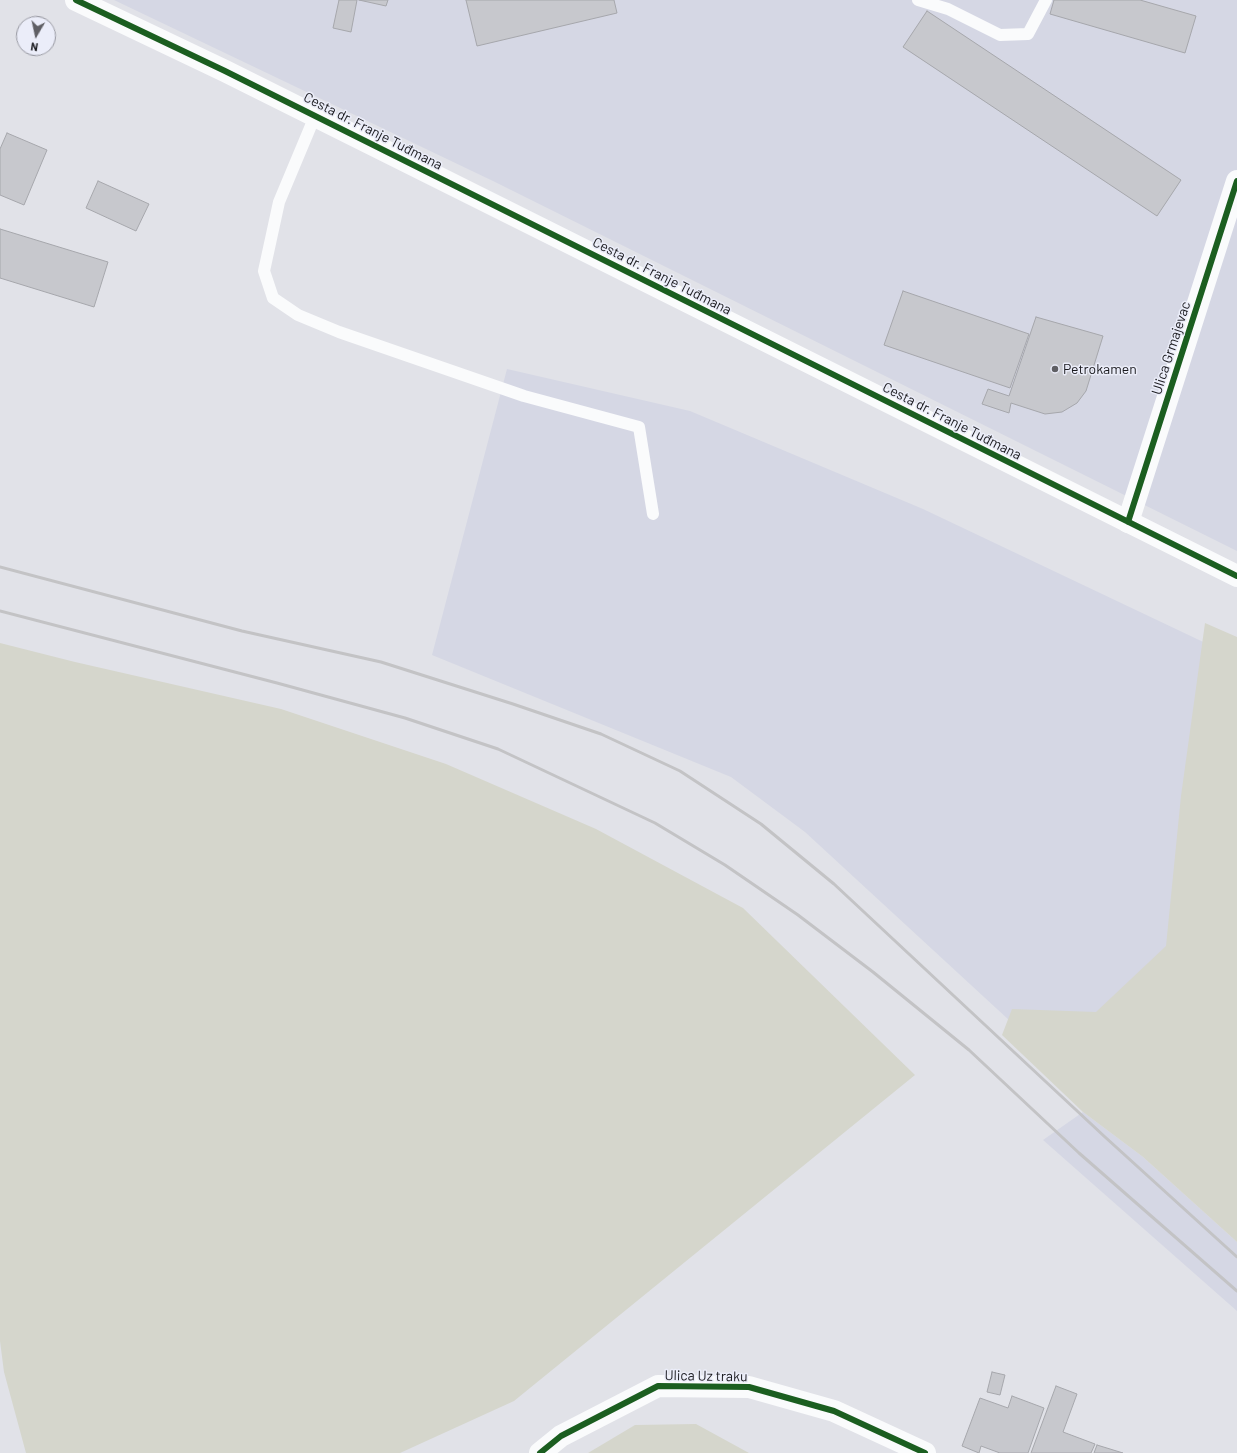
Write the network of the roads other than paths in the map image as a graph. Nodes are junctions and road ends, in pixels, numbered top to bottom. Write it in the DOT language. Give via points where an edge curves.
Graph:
graph roads {
  1 [pos="76,0"];
  2 [pos="918,0"];
  3 [pos="1046,0"];
  4 [pos="315,116"];
  5 [pos="1237,181"];
  6 [pos="653,514"];
  7 [pos="1128,522"];
  8 [pos="1237,576"];
  9 [pos="540,1453"];
  10 [pos="925,1453"];
  1 -- 4 [label="main road, Cesta dr. Franje Tuđmana"];
  2 -- 3 [label="lane" via="948,10 1000,35 1028,34"];
  4 -- 6 [label="lane" via="278,202 264,272 273,298 298,316 354,337 524,396 639,427"];
  4 -- 7 [label="main road, Cesta dr. Franje Tuđmana"];
  5 -- 7 [label="main road, Ulica Grmajevac"];
  7 -- 8 [label="main road, Cesta dr. Franje Tuđmana"];
  9 -- 10 [label="main road, Ulica Uz traku" via="561,1436 658,1386 749,1387 834,1411"];
}
